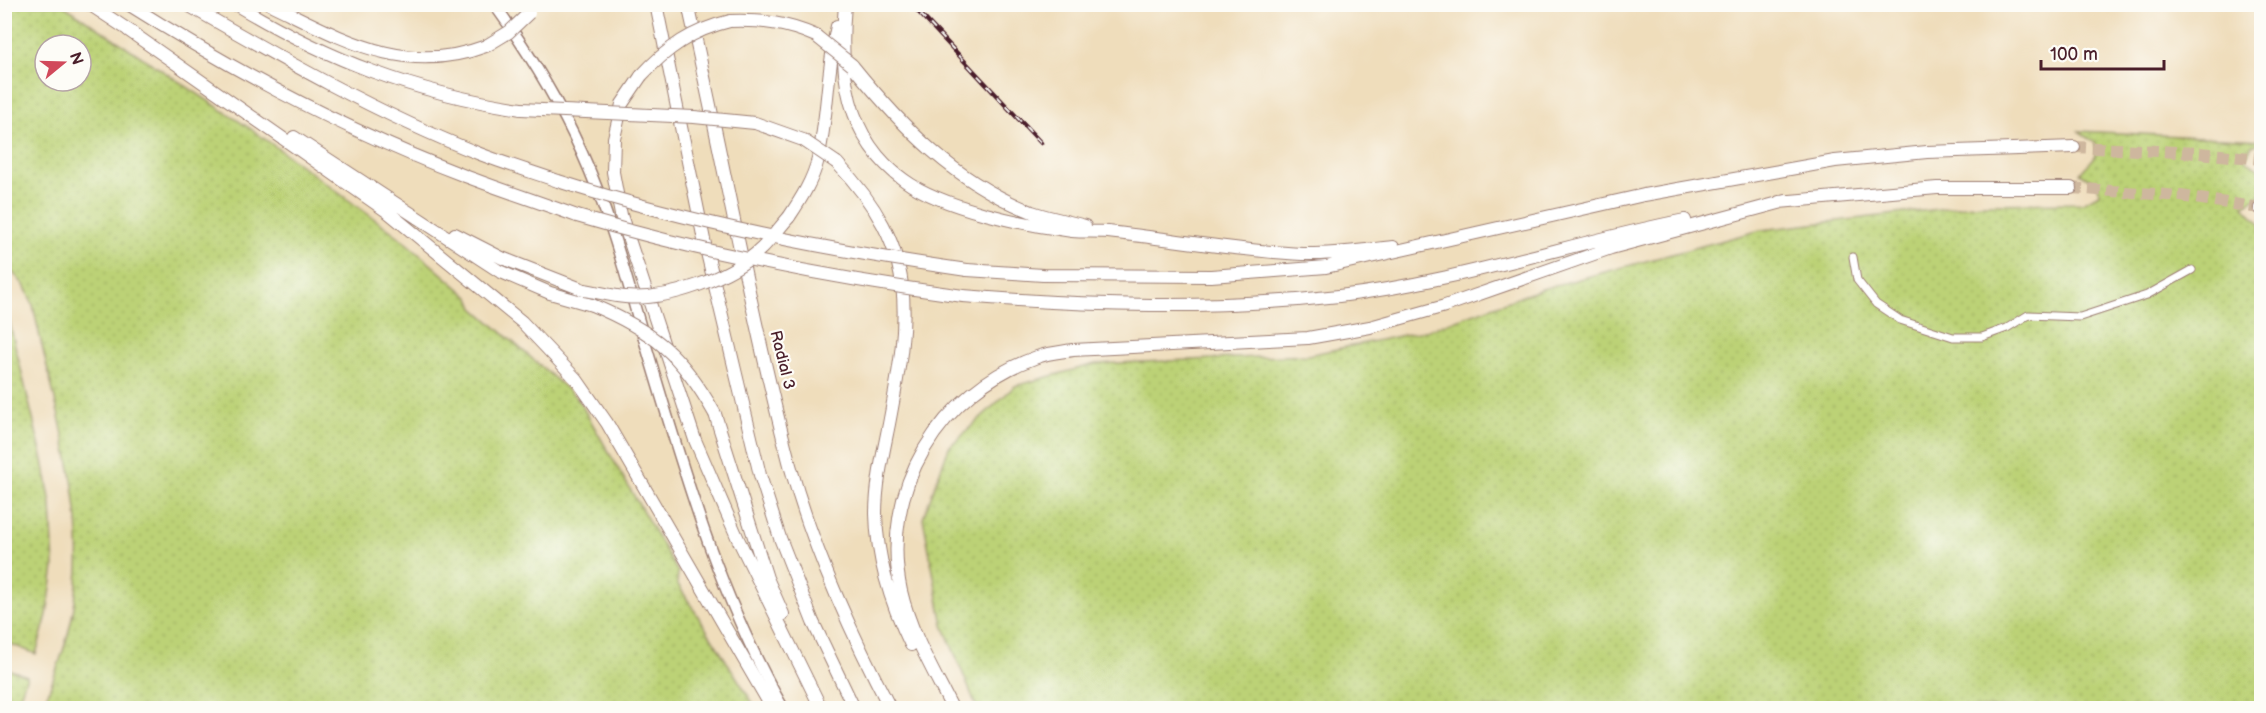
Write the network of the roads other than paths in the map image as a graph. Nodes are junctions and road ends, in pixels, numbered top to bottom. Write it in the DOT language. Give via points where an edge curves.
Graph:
graph roads {
  1 [pos="89,4"];
  2 [pos="128,4"];
  3 [pos="186,4"];
  4 [pos="235,4"];
  5 [pos="270,4"];
  6 [pos="494,4"];
  7 [pos="656,4"];
  8 [pos="688,4"];
  9 [pos="843,4"];
  10 [pos="532,9"];
  11 [pos="128,30"];
  12 [pos="2074,147"];
  13 [pos="2071,188"];
  14 [pos="1786,201"];
  15 [pos="395,202"];
  16 [pos="1107,232"];
  17 [pos="1422,247"];
  18 [pos="1853,257"];
  19 [pos="2192,270"];
  20 [pos="772,708"];
  21 [pos="783,708"];
  22 [pos="821,708"];
  23 [pos="826,708"];
  24 [pos="854,708"];
  25 [pos="890,708"];
  26 [pos="947,708"];
  27 [pos="952,708"];
  1 -- 11 [label="highway"];
  2 -- 14 [label="highway, bridge" via="193,45 331,117 464,176 577,216 774,267 963,297 1044,303 1215,305 1340,296 1412,284 1641,229"];
  3 -- 17 [label="highway, bridge" via="297,67 480,154 678,216 795,243 967,270 1043,275 1211,276 1326,267"];
  4 -- 26 [label="highway, bridge" via="371,73 472,101 520,109 755,123 803,140 837,163 863,190 884,224 901,276 905,327 878,479 879,544 903,628"];
  5 -- 10 [label="highway, bridge" via="350,42 400,57 435,58 486,46 509,32"];
  6 -- 21 [label="main road" via="524,45 583,154 608,219 712,556 753,652"];
  7 -- 24 [label="highway" via="704,240 760,475 813,622"];
  8 -- 25 [label="highway, Radial 3" via="738,246 791,466 842,609"];
  9 -- 15 [label="highway, bridge" via="830,60 818,160 802,198 760,250 692,287 661,296 626,297 584,290 501,258"];
  9 -- 16 [label="highway" via="843,77 847,97 867,142 904,181 942,200 991,215 1072,231"];
  11 -- 15 [label="highway"];
  11 -- 20 [label="highway" via="388,212 530,330 578,380 607,423"];
  12 -- 17 [label="highway" via="1927,152 1835,161 1644,195"];
  13 -- 14 [label="highway" via="1937,188"];
  14 -- 27 [label="highway" via="1611,248 1445,306 1370,327 1287,340 1073,350 1039,356 999,374 950,413 926,445 905,487 896,533 901,592 910,623"];
  15 -- 23 [label="highway, bridge" via="499,271 625,319 648,333 695,378 715,414 767,578"];
  16 -- 17 [label="highway" via="1304,254"];
  16 -- 22 [label="highway, bridge" via="1034,213 966,179 897,120 852,65 816,36 794,27 764,20 730,21 687,35 661,53 622,104 614,138 613,172 621,215 695,440 738,539"];
  18 -- 19 [label="street" via="1857,280 1876,304 1900,320 1953,337 1982,337 2028,315 2080,317 2147,295"];
}
